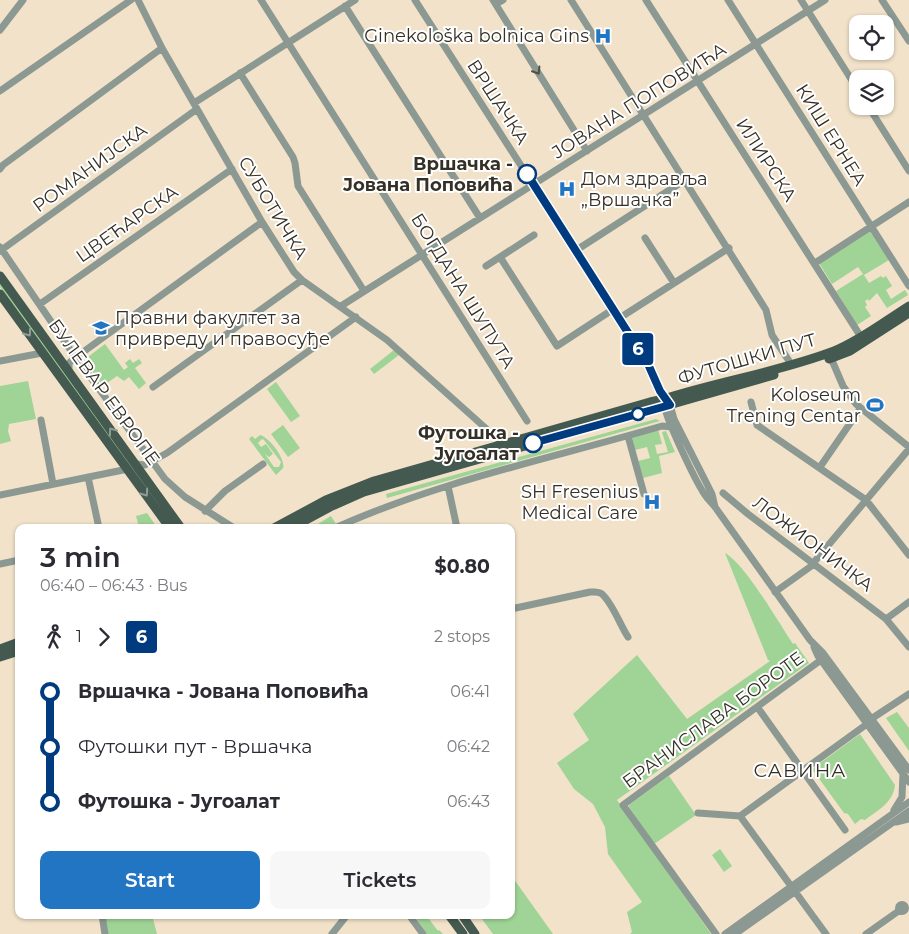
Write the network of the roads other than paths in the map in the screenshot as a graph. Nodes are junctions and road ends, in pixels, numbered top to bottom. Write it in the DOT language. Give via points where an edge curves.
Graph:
graph roads {
  1 [pos="23,0"];
  2 [pos="131,0"];
  3 [pos="138,0"];
  4 [pos="261,0"];
  5 [pos="354,0"];
  6 [pos="415,0"];
  7 [pos="503,0"];
  8 [pos="571,0"];
  9 [pos="646,0"];
  10 [pos="728,0"];
  11 [pos="800,0"];
  12 [pos="825,0"];
  13 [pos="882,0"];
  14 [pos="494,2"];
  15 [pos="345,6"];
  16 [pos="808,11"];
  17 [pos="0,30"];
  18 [pos="909,41"];
  19 [pos="288,42"];
  20 [pos="756,44"];
  21 [pos="162,48"];
  22 [pos="240,73"];
  23 [pos="849,76"];
  24 [pos="697,82"];
  25 [pos="0,91"];
  26 [pos="195,106"];
  27 [pos="874,115"];
  28 [pos="644,116"];
  29 [pos="587,151"];
  30 [pos="0,169"];
  31 [pos="232,169"];
  32 [pos="909,172"];
  33 [pos="685,180"];
  34 [pos="534,185"];
  35 [pos="909,202"];
  36 [pos="480,218"];
  37 [pos="262,222"];
  38 [pos="871,226"];
  39 [pos="534,235"];
  40 [pos="645,238"];
  41 [pos="729,248"];
  42 [pos="1,249"];
  43 [pos="575,251"];
  44 [pos="422,254"];
  45 [pos="500,257"];
  46 [pos="814,263"];
  47 [pos="486,266"];
  48 [pos="0,276"];
  49 [pos="302,280"];
  50 [pos="674,283"];
  51 [pos="909,286"];
  52 [pos="364,291"];
  53 [pos="0,294"];
  54 [pos="40,304"];
  55 [pos="341,306"];
  56 [pos="909,306"];
  57 [pos="612,310"];
  58 [pos="909,313"];
  59 [pos="356,317"];
  60 [pos="618,319"];
  61 [pos="861,337"];
  62 [pos="42,352"];
  63 [pos="832,358"];
  64 [pos="74,359"];
  65 [pos="0,362"];
  66 [pos="62,362"];
  67 [pos="791,364"];
  68 [pos="69,372"];
  69 [pos="153,387"];
  70 [pos="751,402"];
  71 [pos="666,404"];
  72 [pos="860,409"];
  73 [pos="41,420"];
  74 [pos="527,420"];
  75 [pos="672,427"];
  76 [pos="628,436"];
  77 [pos="909,448"];
  78 [pos="500,449"];
  79 [pos="149,463"];
  80 [pos="263,464"];
  81 [pos="132,467"];
  82 [pos="820,467"];
  83 [pos="145,476"];
  84 [pos="88,477"];
  85 [pos="53,484"];
  86 [pos="448,486"];
  87 [pos="723,493"];
  88 [pos="644,494"];
  89 [pos="0,495"];
  90 [pos="866,500"];
  91 [pos="716,507"];
  92 [pos="205,510"];
  93 [pos="98,524"];
  94 [pos="168,524"];
  95 [pos="178,524"];
  96 [pos="228,524"];
  97 [pos="281,524"];
  98 [pos="298,524"];
  99 [pos="344,524"];
  100 [pos="456,524"];
  101 [pos="909,556"];
  102 [pos="15,561"];
  103 [pos="813,563"];
  104 [pos="0,564"];
  105 [pos="776,592"];
  106 [pos="909,602"];
  107 [pos="515,608"];
  108 [pos="886,619"];
  109 [pos="628,637"];
  110 [pos="810,640"];
  111 [pos="15,643"];
  112 [pos="909,647"];
  113 [pos="0,649"];
  114 [pos="15,651"];
  115 [pos="0,657"];
  116 [pos="821,660"];
  117 [pos="909,694"];
  118 [pos="758,708"];
  119 [pos="869,721"];
  120 [pos="802,770"];
  121 [pos="907,770"];
  122 [pos="909,782"];
  123 [pos="909,802"];
  124 [pos="909,811"];
  125 [pos="698,812"];
  126 [pos="740,816"];
  127 [pos="909,819"];
  128 [pos="886,822"];
  129 [pos="845,830"];
  130 [pos="794,888"];
  131 [pos="905,907"];
  132 [pos="103,919"];
  133 [pos="344,919"];
  134 [pos="413,919"];
  135 [pos="452,919"];
  136 [pos="465,919"];
  137 [pos="106,934"];
  138 [pos="332,934"];
  139 [pos="423,934"];
  140 [pos="463,934"];
  141 [pos="475,934"];
  142 [pos="716,934"];
  143 [pos="725,934"];
  144 [pos="735,934"];
  145 [pos="826,934"];
  146 [pos="866,934"];
  1 -- 17 [label="street"];
  2 -- 25 [label="street"];
  3 -- 21 [label="street, СУБОТИЧКА"];
  4 -- 19 [label="street, БОГДАНА ШУПУТА"];
  5 -- 15 [label="street, РОМАНИЈСКА"];
  6 -- 34 [label="street, ВРШАЧКА"];
  7 -- 14 [label="street"];
  8 -- 28 [label="street"];
  9 -- 24 [label="street, ИЛИРСКА"];
  10 -- 20 [label="street, КИШ ЕРНЕА"];
  11 -- 16 [label="street"];
  12 -- 16 [label="street, ЈОВАНА ПОПОВИЋА"];
  13 -- 18 [label="street"];
  14 -- 29 [label="street, one-way"];
  15 -- 19 [label="street, РОМАНИЈСКА"];
  15 -- 36 [label="street"];
  16 -- 20 [label="street, ЈОВАНА ПОПОВИЋА"];
  16 -- 23 [label="street"];
  19 -- 22 [label="street, РОМАНИЈСКА"];
  19 -- 44 [label="street, БОГДАНА ШУПУТА"];
  20 -- 24 [label="street, ЈОВАНА ПОПОВИЋА"];
  20 -- 38 [label="street, КИШ ЕРНЕА"];
  21 -- 26 [label="street, СУБОТИЧКА"];
  21 -- 30 [label="street"];
  22 -- 26 [label="street, РОМАНИЈСКА"];
  22 -- 52 [label="street" via="296,162 299,187"];
  24 -- 28 [label="street, ЈОВАНА ПОПОВИЋА"];
  24 -- 46 [label="street, ИЛИРСКА"];
  26 -- 31 [label="street, СУБОТИЧКА"];
  26 -- 42 [label="street, РОМАНИЈСКА"];
  27 -- 32 [label="street"];
  28 -- 29 [label="street, ЈОВАНА ПОПОВИЋА"];
  28 -- 33 [label="street"];
  29 -- 34 [label="street, ЈОВАНА ПОПОВИЋА"];
  31 -- 37 [label="street, СУБОТИЧКА"];
  31 -- 54 [label="street, ЦВЕЋАРСКА"];
  33 -- 41 [label="street"];
  33 -- 43 [label="street"];
  34 -- 36 [label="street, ЈОВАНА ПОПОВИЋА"];
  34 -- 43 [label="street, ВРШАЧКА"];
  35 -- 38 [label="street"];
  36 -- 44 [label="street, ЈОВАНА ПОПОВИЋА"];
  37 -- 49 [label="street, СУБОТИЧКА"];
  37 -- 64 [label="street"];
  38 -- 46 [label="street"];
  38 -- 51 [label="street, КИШ ЕРНЕА"];
  39 -- 45 [label="street"];
  40 -- 50 [label="street"];
  41 -- 50 [label="street"];
  41 -- 67 [label="street" via="766,310 772,336"];
  42 -- 54 [label="street, БУЛЕВАР ЕВРОПЕ"];
  43 -- 57 [label="street, ВРШАЧКА"];
  44 -- 52 [label="street, ЈОВАНА ПОПОВИЋА"];
  44 -- 74 [label="street, БОГДАНА ШУПУТА"];
  45 -- 47 [label="street"];
  45 -- 57 [label="street" via="557,346"];
  46 -- 61 [label="street, ИЛИРСКА"];
  48 -- 66 [label="main road, БУЛЕВАР ЕВРОПЕ"];
  49 -- 55 [label="street, СУБОТИЧКА"];
  49 -- 69 [label="street"];
  50 -- 60 [label="street"];
  52 -- 55 [label="street, ЈОВАНА ПОПОВИЋА"];
  53 -- 62 [label="main road, БУЛЕВАР ЕВРОПЕ, one-way"];
  54 -- 64 [label="street, БУЛЕВАР ЕВРОПЕ"];
  55 -- 59 [label="street, СУБОТИЧКА"];
  56 -- 61 [label="main road, ФУТОШКИ ПУТ"];
  57 -- 60 [label="street, ВРШАЧКА"];
  58 -- 63 [label="main road, ФУТОШКИ ПУТ" via="850,351"];
  59 -- 78 [label="street, СУБОТИЧКА" via="417,365"];
  59 -- 79 [label="street"];
  60 -- 71 [label="street, ВРШАЧКА" via="648,364"];
  61 -- 67 [label="main road, ФУТОШКИ ПУТ" via="833,351"];
  62 -- 65 [label="street"];
  62 -- 81 [label="main road, БУЛЕВАР ЕВРОПЕ"];
  63 -- 71 [label="main road, ФУТОШКИ ПУТ"];
  63 -- 72 [label="street" via="843,386"];
  64 -- 66 [label="street"];
  64 -- 68 [label="street" via="69,364"];
  64 -- 79 [label="street, БУЛЕВАР ЕВРОПЕ"];
  66 -- 68 [label="main road, БУЛЕВАР ЕВРОПЕ"];
  67 -- 71 [label="main road, ФУТОШКИ ПУТ"];
  81 -- 68 [label="main road, БУЛЕВАР ЕВРОПЕ, one-way"];
  70 -- 82 [label="street" via="757,425"];
  71 -- 75 [label="street"];
  71 -- 78 [label="main road, ФУТОШКИ ПУТ" via="650,402"];
  71 -- 91 [label="street"];
  72 -- 77 [label="street"];
  72 -- 82 [label="street"];
  73 -- 85 [label="street"];
  75 -- 76 [label="street" via="662,426"];
  75 -- 91 [label="street" via="689,466"];
  76 -- 86 [label="street"];
  76 -- 88 [label="street"];
  77 -- 90 [label="street"];
  78 -- 97 [label="main road, ФУТОШКИ ПУТ" via="374,482 326,500"];
  78 -- 98 [label="main road, ФУТОШКИ ПУТ" via="364,492"];
  79 -- 81 [label="street"];
  79 -- 83 [label="street" via="144,470"];
  79 -- 92 [label="street, БУЛЕВАР ЕВРОПЕ" via="174,489"];
  80 -- 92 [label="street"];
  81 -- 83 [label="main road, БУЛЕВАР ЕВРОПЕ"];
  81 -- 84 [label="street"];
  81 -- 94 [label="main road, БУЛЕВАР ЕВРОПЕ, one-way"];
  82 -- 90 [label="street"];
  83 -- 95 [label="main road, БУЛЕВАР ЕВРОПЕ"];
  84 -- 85 [label="street"];
  84 -- 93 [label="street"];
  85 -- 89 [label="street"];
  86 -- 99 [label="street" via="390,504"];
  86 -- 100 [label="street"];
  87 -- 103 [label="street, ЛОЖИОНИЧКА"];
  90 -- 101 [label="street"];
  90 -- 103 [label="street"];
  91 -- 105 [label="street"];
  92 -- 96 [label="street, БУЛЕВАР ЕВРОПЕ"];
  102 -- 104 [label="street"];
  103 -- 105 [label="street"];
  103 -- 108 [label="street, ЛОЖИОНИЧКА"];
  105 -- 110 [label="street"];
  106 -- 108 [label="street"];
  107 -- 109 [label="street" via="597,592 603,595"];
  108 -- 112 [label="street, ЛОЖИОНИЧКА"];
  110 -- 116 [label="street"];
  110 -- 119 [label="street" via="823,653"];
  111 -- 113 [label="main road"];
  114 -- 115 [label="main road"];
  116 -- 118 [label="street, БРАНИСЛАВА БОРОТЕ"];
  116 -- 119 [label="street"];
  117 -- 119 [label="street"];
  118 -- 120 [label="street"];
  118 -- 142 [label="street, БРАНИСЛАВА БОРОТЕ" via="622,805"];
  119 -- 120 [label="street"];
  119 -- 121 [label="street"];
  120 -- 126 [label="street"];
  120 -- 129 [label="street"];
  121 -- 122 [label="street"];
  121 -- 128 [label="street" via="902,797"];
  123 -- 128 [label="street"];
  124 -- 128 [label="street"];
  125 -- 126 [label="street"];
  126 -- 130 [label="street"];
  127 -- 128 [label="street"];
  128 -- 130 [label="street"];
  130 -- 143 [label="street"];
  130 -- 144 [label="street"];
  130 -- 145 [label="street"];
  131 -- 146 [label="street"];
  132 -- 137 [label="street"];
  133 -- 138 [label="street"];
  134 -- 139 [label="street"];
  135 -- 140 [label="main road"];
  136 -- 141 [label="main road"];
}
